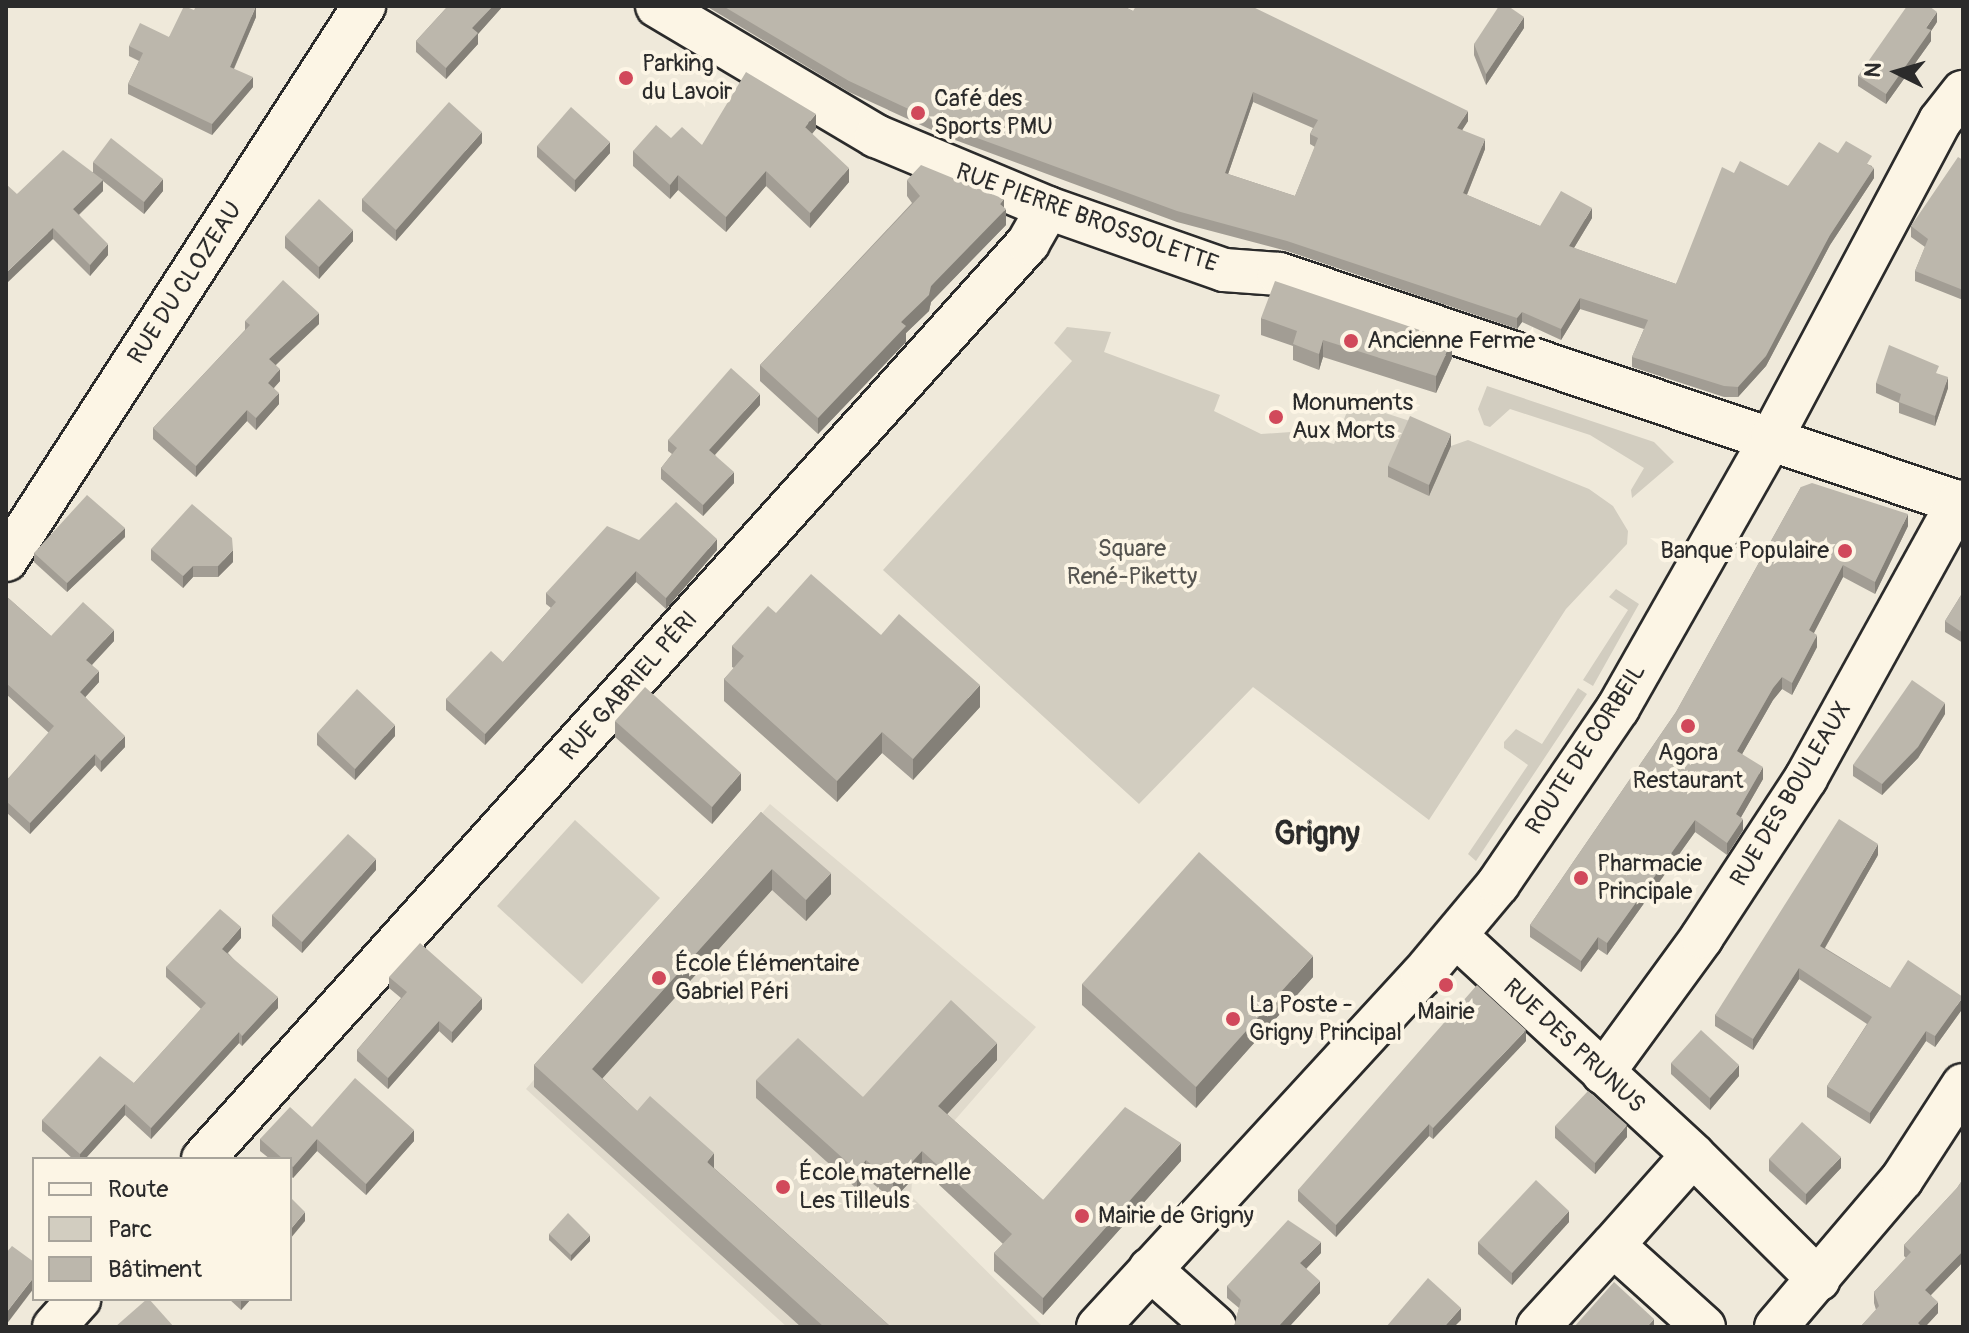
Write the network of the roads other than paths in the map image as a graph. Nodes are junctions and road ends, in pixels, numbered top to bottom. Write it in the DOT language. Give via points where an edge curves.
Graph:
graph roads {
  1 [pos="364,6"];
  2 [pos="657,6"];
  3 [pos="1963,92"];
  4 [pos="1048,208"];
  5 [pos="1772,437"];
  6 [pos="1961,502"];
  7 [pos="6,560"];
  8 [pos="1456,936"];
  9 [pos="1603,1073"];
  10 [pos="1963,1085"];
  11 [pos="1693,1155"];
  12 [pos="205,1157"];
  13 [pos="1613,1245"];
  14 [pos="1150,1269"];
  15 [pos="1819,1280"];
  16 [pos="77,1301"];
  17 [pos="54,1327"];
  18 [pos="1098,1327"];
  19 [pos="1215,1327"];
  20 [pos="1538,1327"];
  21 [pos="1704,1327"];
  22 [pos="1776,1327"];
  1 -- 7 [label="street, RUE DU CLOZEAU"];
  2 -- 4 [label="street, RUE PIERRE BROSSOLETTE" via="876,136"];
  3 -- 5 [label="street, ROUTE DE CORBEIL" via="1940,121"];
  4 -- 5 [label="street, RUE PIERRE BROSSOLETTE" via="1224,270 1279,274"];
  4 -- 12 [label="street, RUE GABRIEL PÉRI" via="1028,243"];
  5 -- 6 [label="street, RUE PIERRE BROSSOLETTE"];
  5 -- 8 [label="street, ROUTE DE CORBEIL" via="1618,708 1498,884"];
  6 -- 9 [label="street, RUE DES BOULEAUX" via="1806,778 1702,937"];
  8 -- 9 [label="street, RUE DES PRUNUS"];
  8 -- 14 [label="street, ROUTE DE CORBEIL"];
  9 -- 11 [label="street, RUE DES PRUNUS"];
  10 -- 15 [label="street" via="1902,1179"];
  11 -- 13 [label="street"];
  11 -- 15 [label="street, RUE DES PRUNUS"];
  13 -- 20 [label="street"];
  13 -- 21 [label="street"];
  14 -- 18 [label="street, ROUTE DE CORBEIL"];
  14 -- 19 [label="street"];
  15 -- 22 [label="street"];
  16 -- 17 [label="street"];
}
